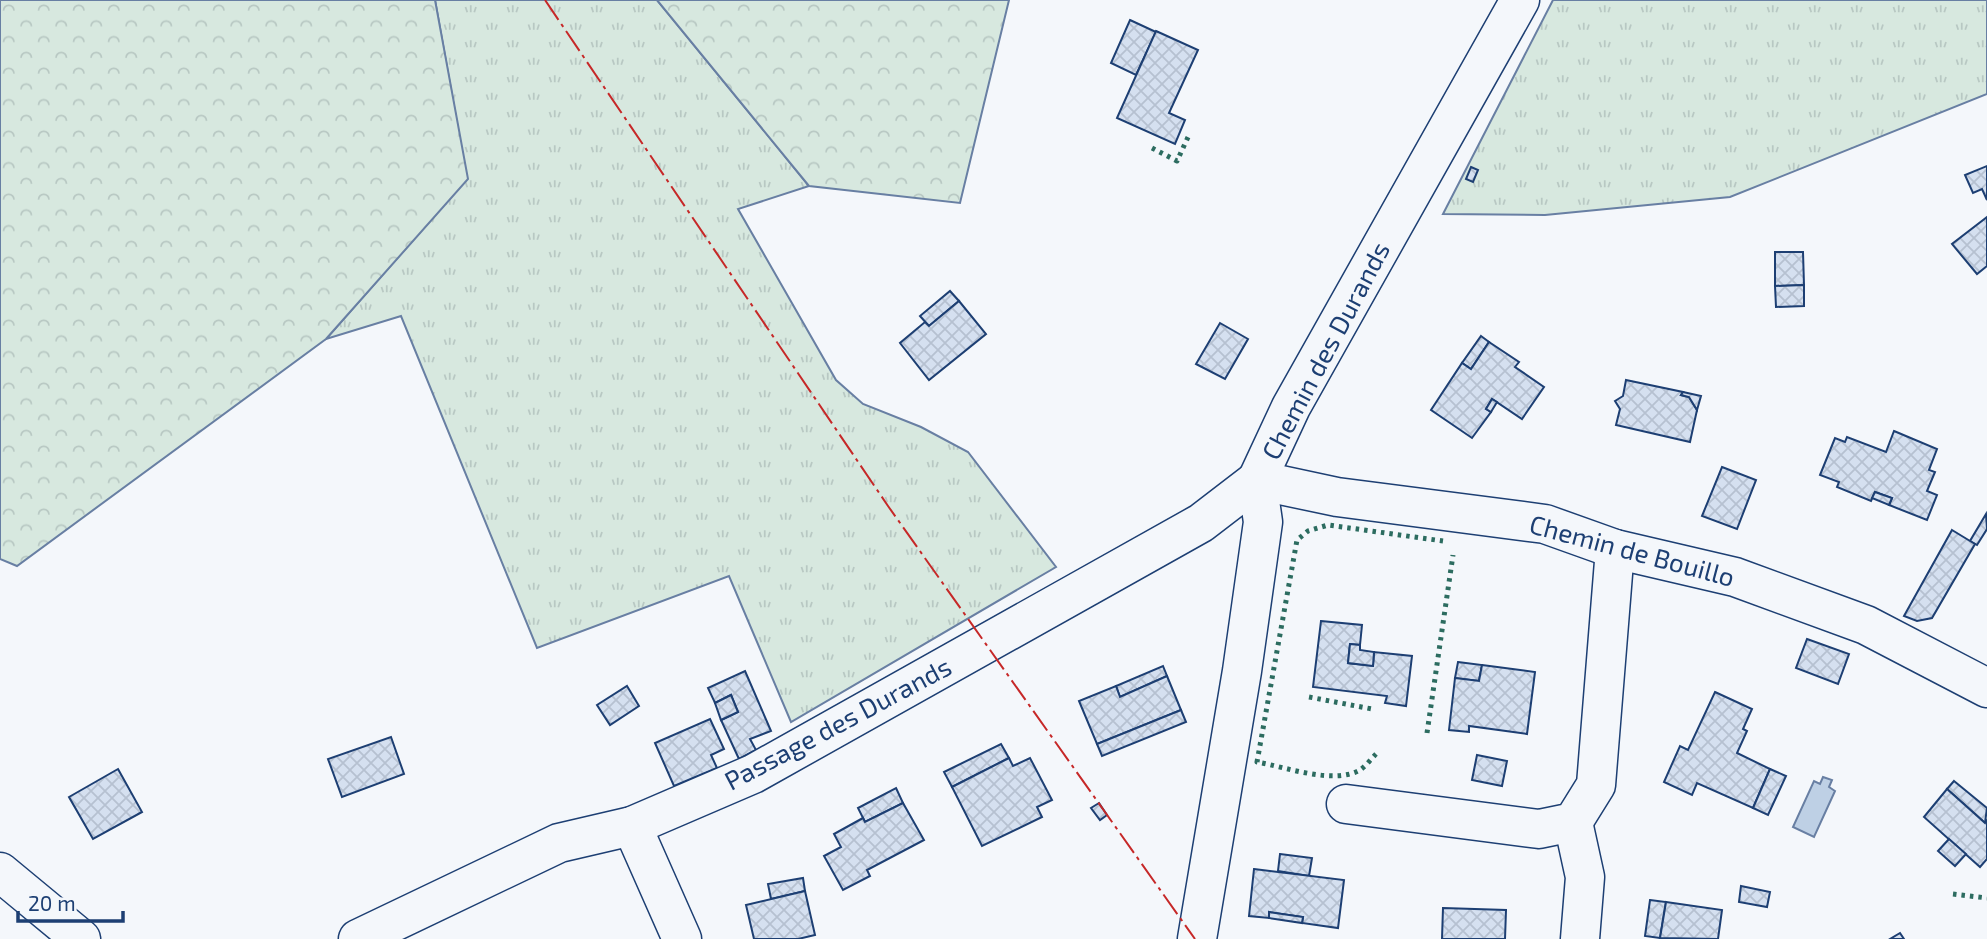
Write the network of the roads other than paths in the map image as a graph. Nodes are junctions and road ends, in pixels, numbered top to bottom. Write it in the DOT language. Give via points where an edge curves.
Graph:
graph roads {
  1 [pos="1520,0"];
  2 [pos="1257,480"];
  3 [pos="1615,549"];
  4 [pos="1987,688"];
  5 [pos="1346,804"];
  6 [pos="1573,822"];
  7 [pos="632,826"];
  8 [pos="0,872"];
  9 [pos="81,939"];
  10 [pos="358,939"];
  11 [pos="682,939"];
  12 [pos="1197,939"];
  13 [pos="1580,939"];
  1 -- 2 [label="street, Chemin des Durands" via="1291,407"];
  2 -- 3 [label="street, Chemin de Bouillo" via="1337,497 1545,524"];
  2 -- 7 [label="street, Passage des Durands" via="1201,523 792,754"];
  2 -- 12 [label="street, Chemin des Durands" via="1263,523"];
  3 -- 4 [label="street, Chemin de Bouillo" via="1735,577 1866,625"];
  3 -- 6 [label="street" via="1596,785"];
  5 -- 6 [label="street" via="1539,829"];
  6 -- 13 [label="street" via="1585,877"];
  7 -- 10 [label="street, Passage des Durands" via="559,843"];
  7 -- 11 [label="street"];
  8 -- 9 [label="street"];
}
